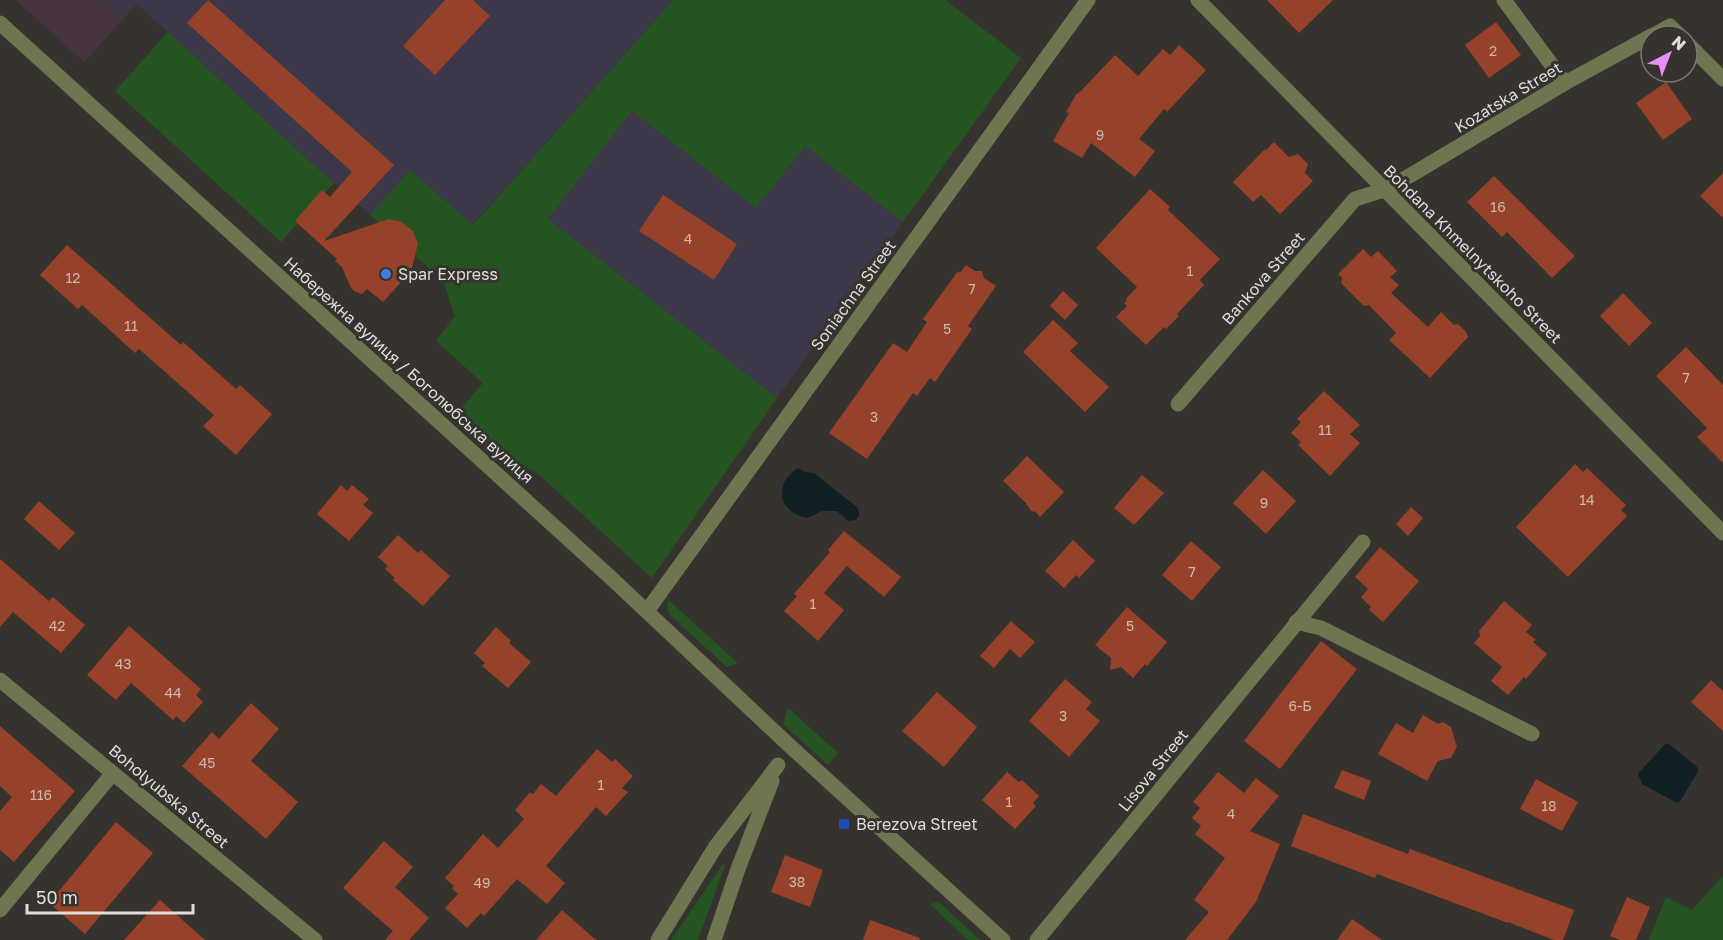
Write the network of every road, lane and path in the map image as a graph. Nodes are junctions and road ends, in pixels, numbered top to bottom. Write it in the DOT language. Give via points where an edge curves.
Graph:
graph roads {
  1 [pos="1088,0"];
  2 [pos="1198,0"];
  3 [pos="1504,0"];
  4 [pos="0,23"];
  5 [pos="1639,43"];
  6 [pos="1699,55"];
  7 [pos="1723,79"];
  8 [pos="1565,83"];
  9 [pos="1384,190"];
  10 [pos="1178,404"];
  11 [pos="1723,533"];
  12 [pos="1362,542"];
  13 [pos="647,611"];
  14 [pos="1296,622"];
  15 [pos="0,680"];
  16 [pos="1532,734"];
  17 [pos="791,747"];
  18 [pos="778,765"];
  19 [pos="113,772"];
  20 [pos="0,910"];
  21 [pos="315,940"];
  22 [pos="658,940"];
  23 [pos="714,940"];
  24 [pos="1003,940"];
  25 [pos="1037,940"];
  1 -- 13 [label="street, Soniachna Street"];
  2 -- 9 [label="street, Bohdana Khmelnytskoho Street"];
  3 -- 8 [label="street"];
  4 -- 13 [label="street, Набережна вулиця / Боголюбська вулиця"];
  5 -- 8 [label="street, Kozatska Street"];
  6 -- 7 [label="street"];
  8 -- 9 [label="street, Kozatska Street"];
  9 -- 10 [label="street, Bankova Street" via="1355,200"];
  9 -- 11 [label="street, Bohdana Khmelnytskoho Street"];
  12 -- 14 [label="street, Lisova Street"];
  13 -- 17 [label="street, Набережна вулиця / Боголюбська вулиця"];
  14 -- 16 [label="street" via="1321,628"];
  14 -- 25 [label="street, Lisova Street"];
  15 -- 19 [label="street, Boholyubska Street"];
  17 -- 18 [label="street"];
  17 -- 24 [label="street, Набережна вулиця / Боголюбська вулиця"];
  18 -- 22 [label="street" via="716,846"];
  18 -- 23 [label="street"];
  19 -- 20 [label="street"];
  19 -- 21 [label="street, Boholyubska Street"];
}
